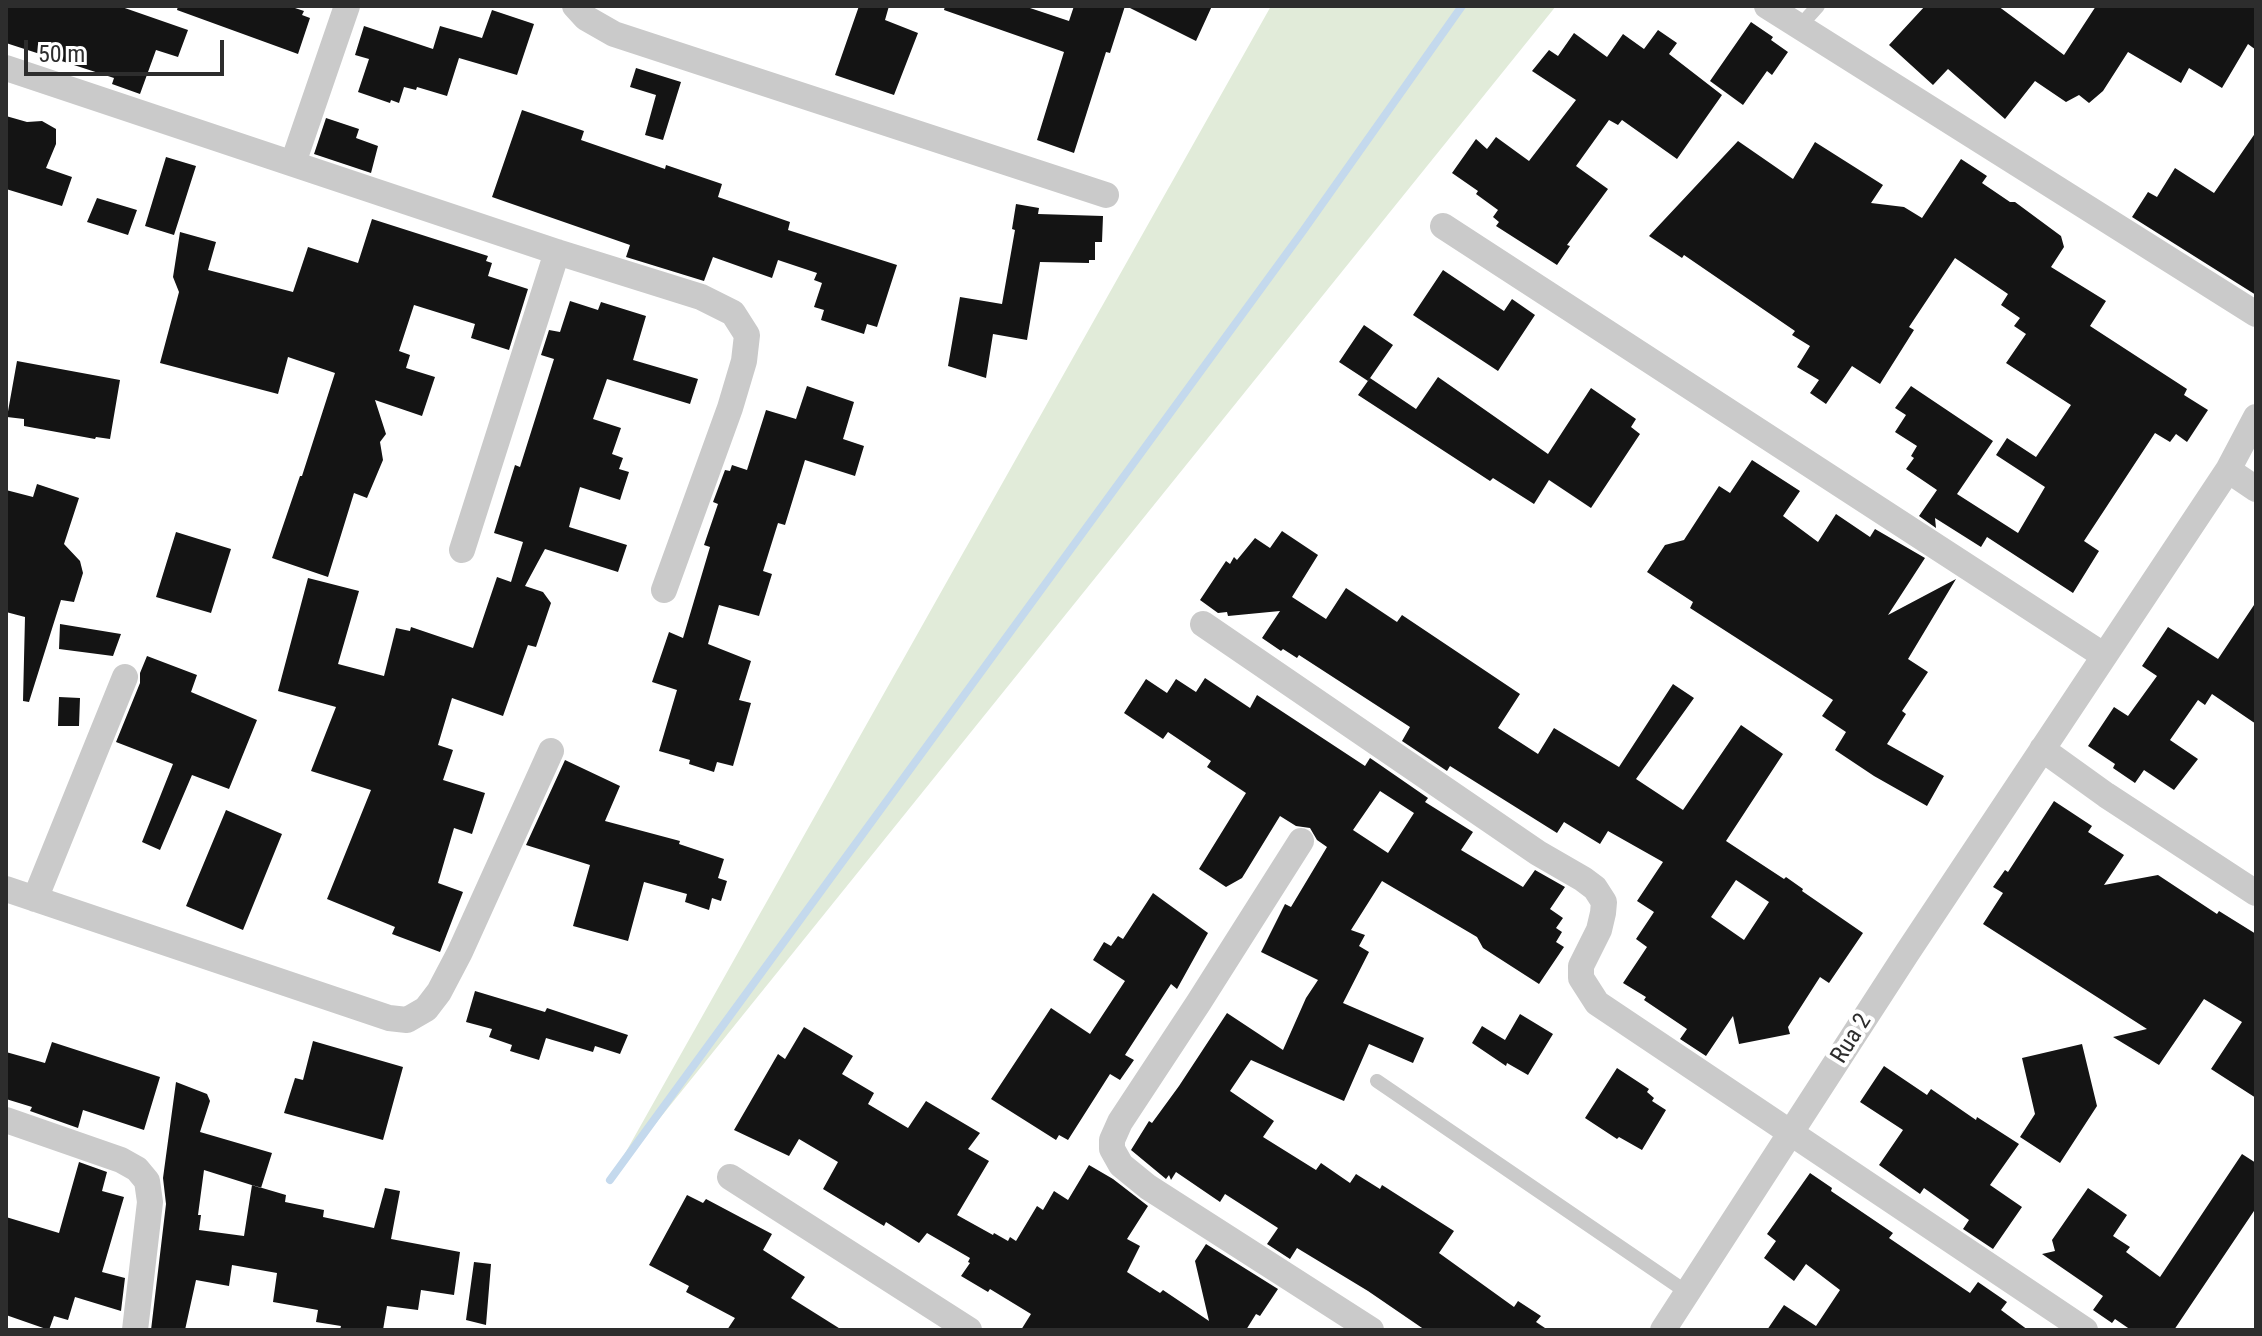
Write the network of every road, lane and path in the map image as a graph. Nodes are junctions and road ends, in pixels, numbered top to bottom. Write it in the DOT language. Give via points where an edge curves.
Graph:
graph roads {
  1 [pos="347,6"];
  2 [pos="575,6"];
  3 [pos="1767,6"];
  4 [pos="1818,6"];
  5 [pos="1800,26"];
  6 [pos="6,68"];
  7 [pos="293,163"];
  8 [pos="1106,195"];
  9 [pos="1443,226"];
  10 [pos="557,252"];
  11 [pos="2256,314"];
  12 [pos="2256,417"];
  13 [pos="2228,470"];
  14 [pos="2256,489"];
  15 [pos="462,550"];
  16 [pos="664,590"];
  17 [pos="1203,624"];
  18 [pos="2103,655"];
  19 [pos="125,677"];
  20 [pos="2042,749"];
  21 [pos="551,751"];
  22 [pos="1301,841"];
  23 [pos="6,889"];
  24 [pos="2256,893"];
  25 [pos="35,899"];
  26 [pos="1377,1081"];
  27 [pos="6,1120"];
  28 [pos="1793,1133"];
  29 [pos="730,1177"];
  30 [pos="1688,1293"];
  31 [pos="135,1330"];
  32 [pos="969,1330"];
  33 [pos="1371,1330"];
  34 [pos="1663,1330"];
  35 [pos="2085,1330"];
  1 -- 7 [label="street"];
  2 -- 8 [label="street" via="614,34"];
  3 -- 5 [label="street"];
  4 -- 5 [label="lane"];
  5 -- 11 [label="street"];
  6 -- 7 [label="street"];
  7 -- 10 [label="street"];
  9 -- 18 [label="street"];
  10 -- 15 [label="street"];
  10 -- 16 [label="street" via="715,302 733,313 747,335 730,408"];
  12 -- 13 [label="street, Rua 2"];
  13 -- 14 [label="street"];
  13 -- 18 [label="street, Rua 2"];
  17 -- 28 [label="street" via="1595,888 1604,902 1603,913 1581,978 1597,1003"];
  18 -- 20 [label="street, Rua 2"];
  19 -- 25 [label="street"];
  20 -- 24 [label="street"];
  20 -- 28 [label="street, Rua 2"];
  21 -- 25 [label="street" via="443,985 426,1009 407,1020"];
  22 -- 33 [label="street" via="1120,1122 1112,1149 1121,1165 1148,1187"];
  23 -- 25 [label="street"];
  26 -- 30 [label="lane"];
  27 -- 31 [label="street" via="121,1160 147,1181 150,1202"];
  28 -- 30 [label="street, Rua 2"];
  28 -- 35 [label="street"];
  29 -- 32 [label="street"];
  30 -- 34 [label="street, Rua 2"];
}
